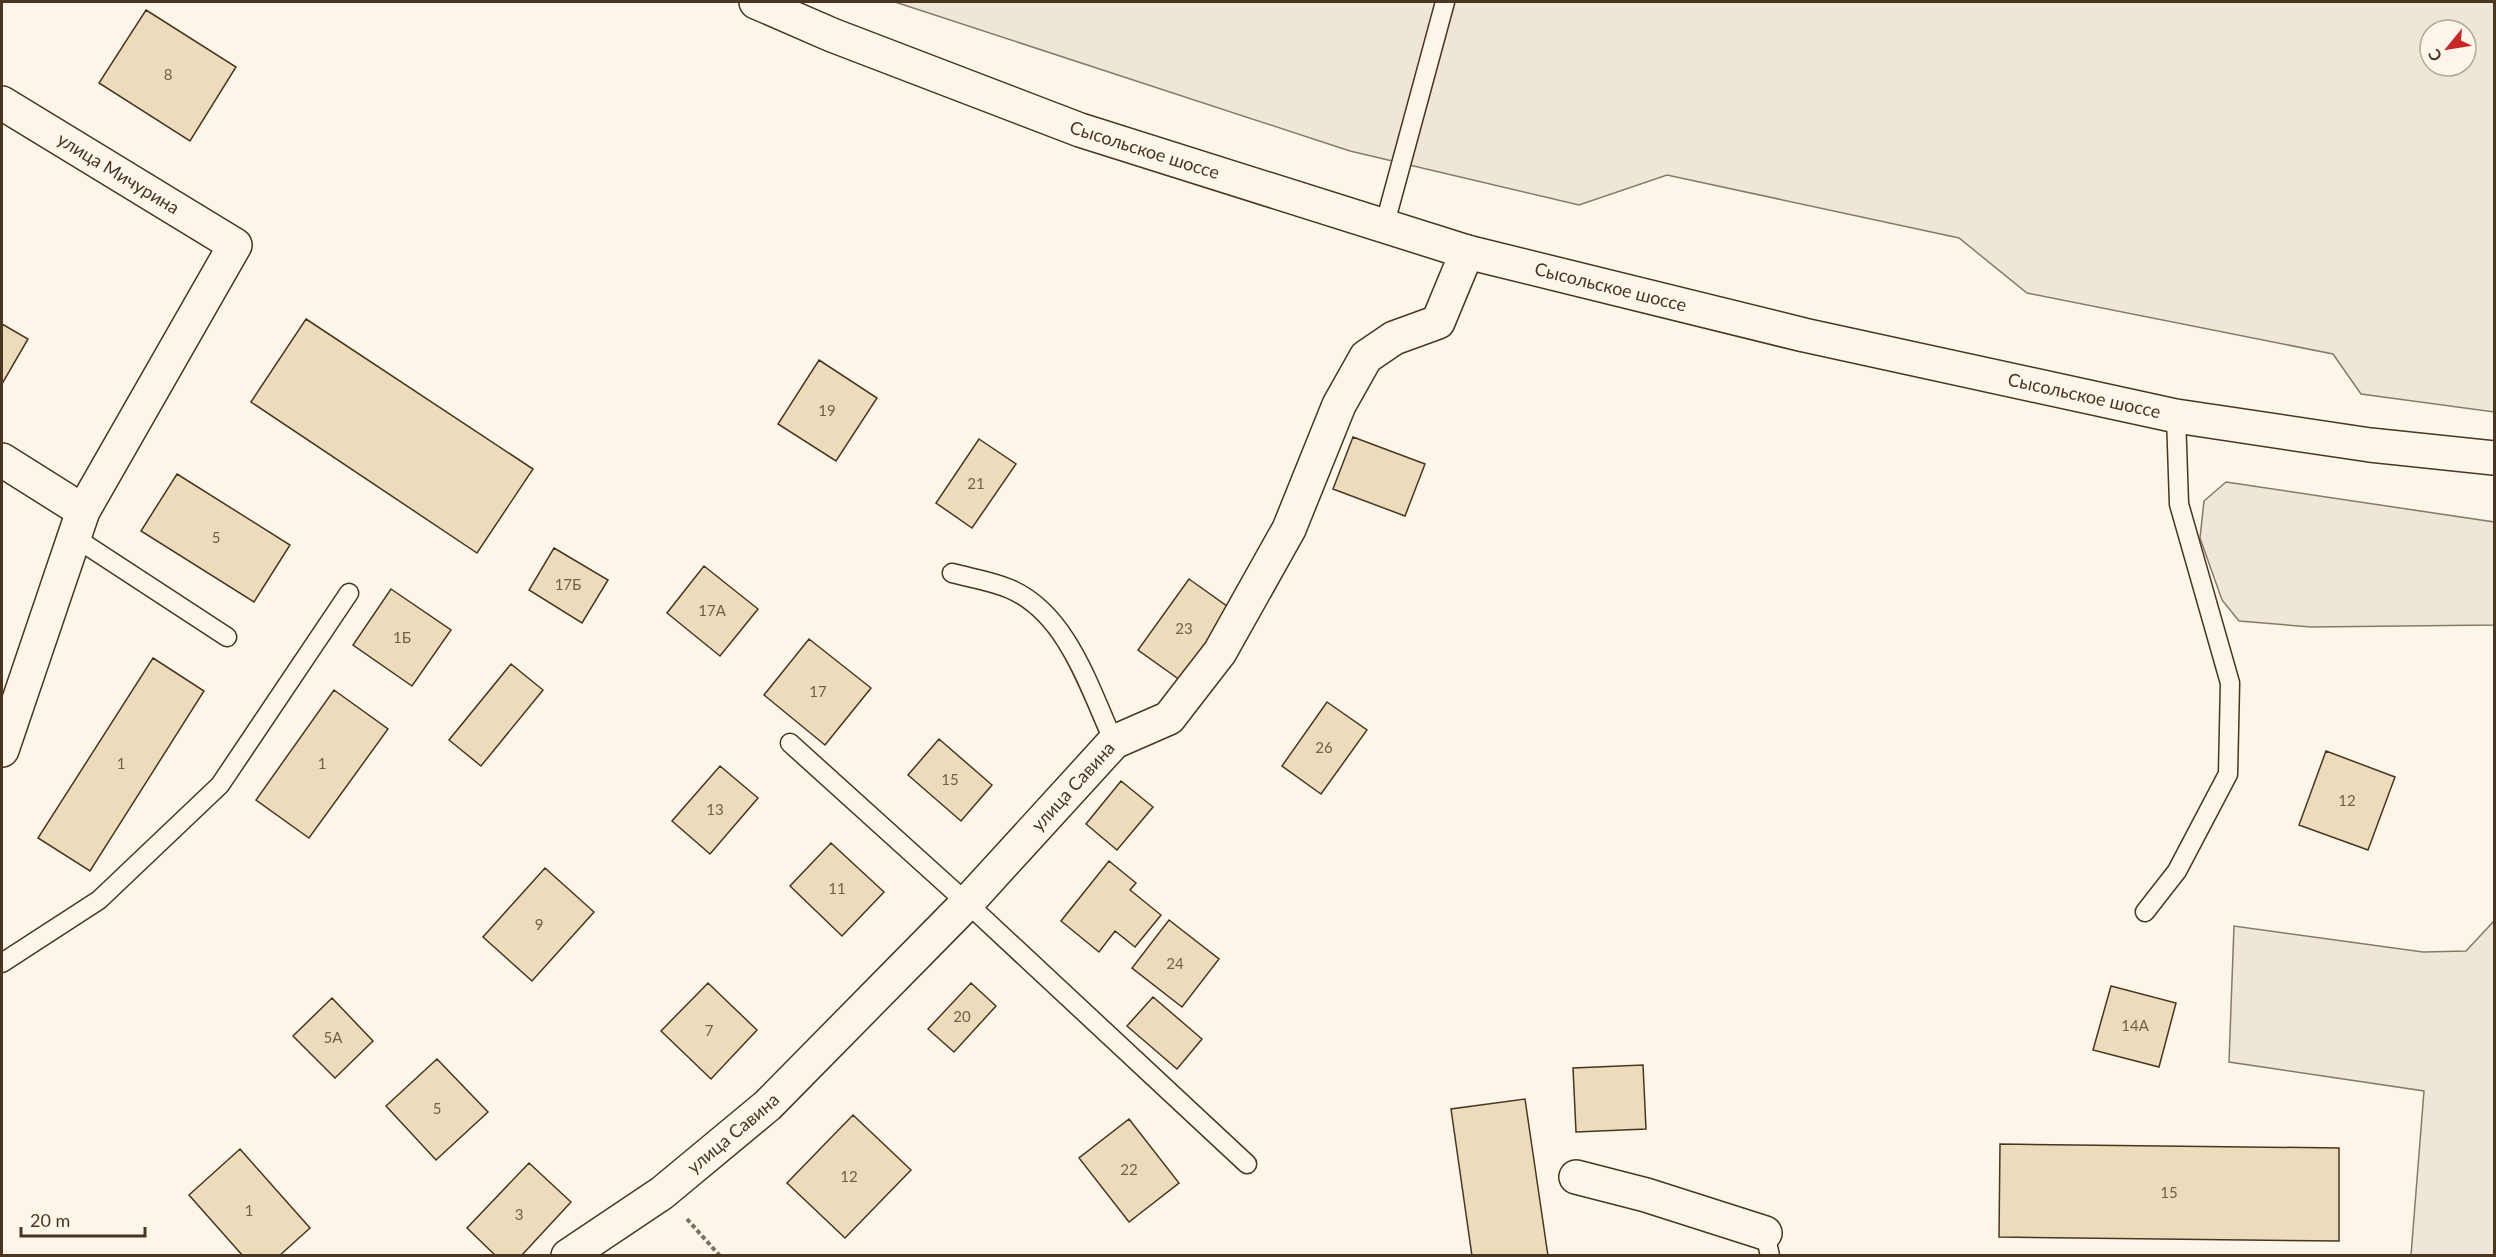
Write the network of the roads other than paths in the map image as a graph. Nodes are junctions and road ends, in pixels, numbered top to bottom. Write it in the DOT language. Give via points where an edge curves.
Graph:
graph roads {
  1 [pos="756,2"];
  2 [pos="1445,2"];
  3 [pos="2,103"];
  4 [pos="1384,227"];
  5 [pos="1467,252"];
  6 [pos="2176,416"];
  7 [pos="2494,458"];
  8 [pos="2,460"];
  9 [pos="79,524"];
  10 [pos="952,573"];
  11 [pos="349,593"];
  12 [pos="227,637"];
  13 [pos="1114,742"];
  14 [pos="790,743"];
  15 [pos="2,750"];
  16 [pos="967,903"];
  17 [pos="2145,912"];
  18 [pos="2,963"];
  19 [pos="1247,1164"];
  20 [pos="1576,1178"];
  21 [pos="1767,1244"];
  22 [pos="568,1256"];
  1 -- 4 [label="main road, Сысольское шоссе" via="1080,130"];
  2 -- 4 [label="lane"];
  3 -- 9 [label="main road, улица Мичурина" via="235,245"];
  4 -- 5 [label="main road, Сысольское шоссе"];
  5 -- 6 [label="main road, Сысольское шоссе" via="1804,335"];
  5 -- 13 [label="main road, улица Савина" via="1438,322 1394,338 1366,357 1339,405 1289,529 1220,652 1169,718"];
  6 -- 7 [label="main road, Сысольское шоссе" via="2370,445"];
  6 -- 17 [label="lane" via="2179,504 2230,683 2228,774 2177,871"];
  8 -- 9 [label="main road"];
  9 -- 12 [label="lane"];
  9 -- 15 [label="main road"];
  10 -- 13 [label="lane" via="1010,589 1034,604 1073,653"];
  11 -- 18 [label="lane" via="220,785 99,900"];
  13 -- 16 [label="main road, улица Савина"];
  14 -- 16 [label="lane"];
  16 -- 19 [label="lane"];
  16 -- 22 [label="main road, улица Савина" via="768,1105 662,1192"];
  20 -- 21 [label="main road" via="1646,1195"];
}
